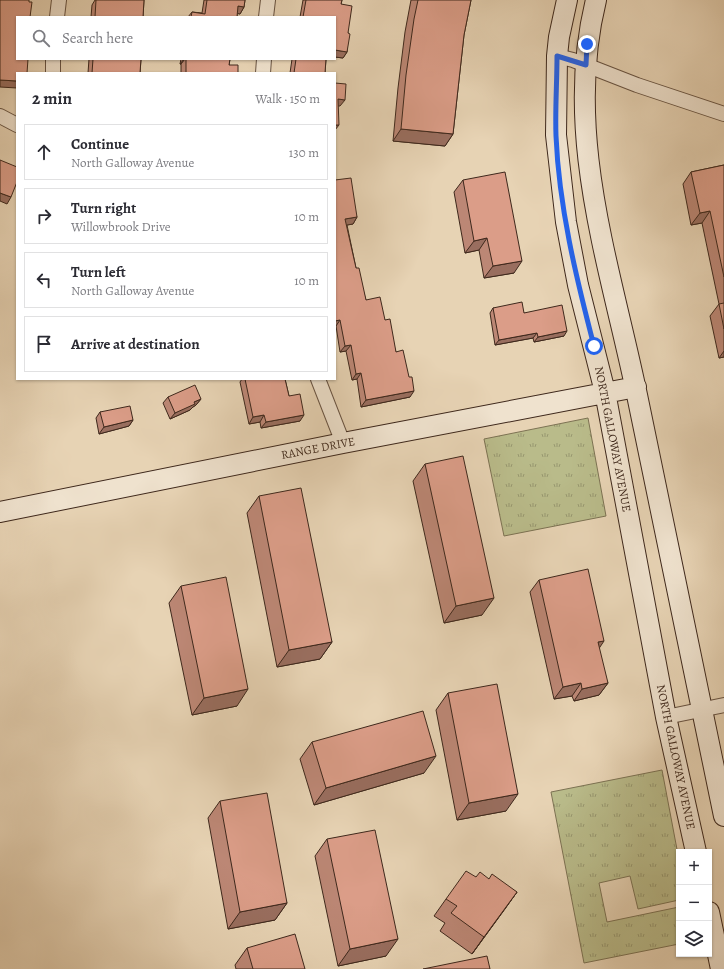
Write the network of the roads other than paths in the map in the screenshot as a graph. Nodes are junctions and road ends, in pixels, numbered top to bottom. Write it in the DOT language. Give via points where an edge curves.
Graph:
graph roads {
  1 [pos="59,0"];
  2 [pos="268,0"];
  3 [pos="567,0"];
  4 [pos="596,0"];
  5 [pos="57,16"];
  6 [pos="266,16"];
  7 [pos="557,56"];
  8 [pos="53,60"];
  9 [pos="264,60"];
  10 [pos="586,65"];
  11 [pos="53,72"];
  12 [pos="263,72"];
  13 [pos="724,114"];
  14 [pos="0,116"];
  15 [pos="16,124"];
  16 [pos="318,380"];
  17 [pos="636,387"];
  18 [pos="605,392"];
  19 [pos="343,443"];
  20 [pos="0,512"];
  21 [pos="724,705"];
  22 [pos="702,710"];
  23 [pos="666,717"];
  24 [pos="724,816"];
  25 [pos="695,849"];
  26 [pos="715,923"];
  27 [pos="721,969"];
  1 -- 5 [label="street"];
  2 -- 6 [label="street"];
  3 -- 7 [label="main road, NORTH GALLOWAY AVENUE"];
  4 -- 10 [label="main road" via="587,44"];
  7 -- 10 [label="street"];
  7 -- 18 [label="main road, NORTH GALLOWAY AVENUE" via="556,135 566,222"];
  8 -- 11 [label="street"];
  9 -- 12 [label="street"];
  10 -- 13 [label="street"];
  10 -- 17 [label="main road" via="584,102 594,199"];
  14 -- 15 [label="street"];
  16 -- 19 [label="street"];
  17 -- 18 [label="main road, RANGE DRIVE"];
  17 -- 22 [label="main road"];
  18 -- 19 [label="main road, RANGE DRIVE"];
  18 -- 23 [label="main road, NORTH GALLOWAY AVENUE"];
  19 -- 20 [label="main road, RANGE DRIVE"];
  21 -- 22 [label="street"];
  22 -- 23 [label="street"];
  22 -- 24 [label="main road"];
  23 -- 25 [label="main road, NORTH GALLOWAY AVENUE"];
  26 -- 27 [label="main road"];
}
